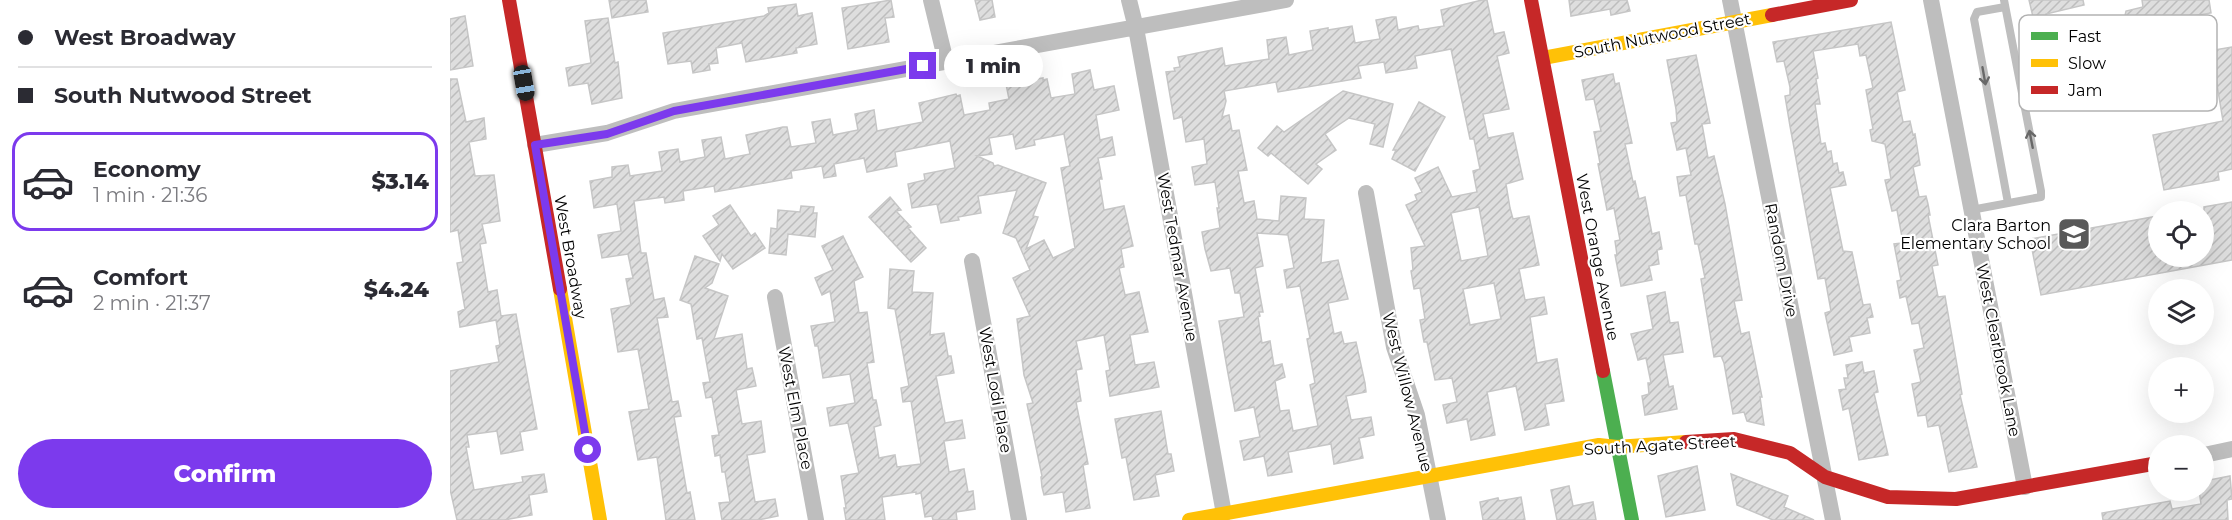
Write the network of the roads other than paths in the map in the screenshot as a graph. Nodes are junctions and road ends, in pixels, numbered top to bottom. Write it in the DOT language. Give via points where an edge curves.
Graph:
graph roads {
  1 [pos="509,0"];
  2 [pos="931,0"];
  3 [pos="1129,0"];
  4 [pos="1286,0"];
  5 [pos="1531,0"];
  6 [pos="1730,0"];
  7 [pos="1851,0"];
  8 [pos="1930,0"];
  9 [pos="2005,4"];
  10 [pos="1735,21"];
  11 [pos="1136,28"];
  12 [pos="1543,58"];
  13 [pos="946,62"];
  14 [pos="2019,77"];
  15 [pos="2026,111"];
  16 [pos="535,145"];
  17 [pos="1366,193"];
  18 [pos="2008,203"];
  19 [pos="1971,210"];
  20 [pos="972,261"];
  21 [pos="775,297"];
  22 [pos="1617,447"];
  23 [pos="2232,449"];
  24 [pos="2214,452"];
  25 [pos="2148,465"];
  26 [pos="1429,476"];
  27 [pos="1825,477"];
  28 [pos="2025,488"];
  29 [pos="1224,514"];
  30 [pos="600,520"];
  31 [pos="816,520"];
  32 [pos="1019,520"];
  33 [pos="1189,520"];
  34 [pos="1438,520"];
  35 [pos="1632,520"];
  36 [pos="1833,520"];
  1 -- 16 [label="street, West Broadway"];
  2 -- 13 [label="street"];
  3 -- 11 [label="street, West Tedmar Avenue"];
  4 -- 11 [label="street"];
  5 -- 12 [label="street, West Orange Avenue"];
  6 -- 10 [label="street, Random Drive"];
  7 -- 10 [label="street, South Nutwood Street"];
  8 -- 19 [label="street, West Clearbrook Lane"];
  14 -- 9 [label="lane, one-way"];
  9 -- 18 [label="lane, one-way" via="1977,12 1974,19"];
  10 -- 12 [label="street, South Nutwood Street"];
  10 -- 27 [label="street, Random Drive"];
  11 -- 13 [label="street"];
  11 -- 29 [label="street, West Tedmar Avenue"];
  12 -- 22 [label="street, West Orange Avenue"];
  13 -- 16 [label="street" via="674,111 607,134"];
  18 -- 15 [label="lane, one-way" via="2041,197"];
  16 -- 30 [label="street, West Broadway"];
  17 -- 26 [label="street, West Willow Avenue" via="1394,347 1417,415"];
  18 -- 19 [label="lane"];
  19 -- 28 [label="street, West Clearbrook Lane"];
  20 -- 32 [label="street, West Lodi Place"];
  21 -- 31 [label="street, West Elm Place"];
  22 -- 26 [label="street, South Agate Street" via="1599,445"];
  22 -- 27 [label="street, South Agate Street" via="1734,438 1790,453"];
  22 -- 35 [label="street, West Orange Avenue"];
  23 -- 24 [label="street"];
  25 -- 28 [label="street, South Agate Street"];
  26 -- 29 [label="street, South Agate Street"];
  26 -- 34 [label="street, West Willow Avenue"];
  27 -- 28 [label="street, South Agate Street" via="1888,497 1956,499"];
  27 -- 36 [label="street, Random Drive"];
  29 -- 33 [label="street, South Agate Street"];
}
